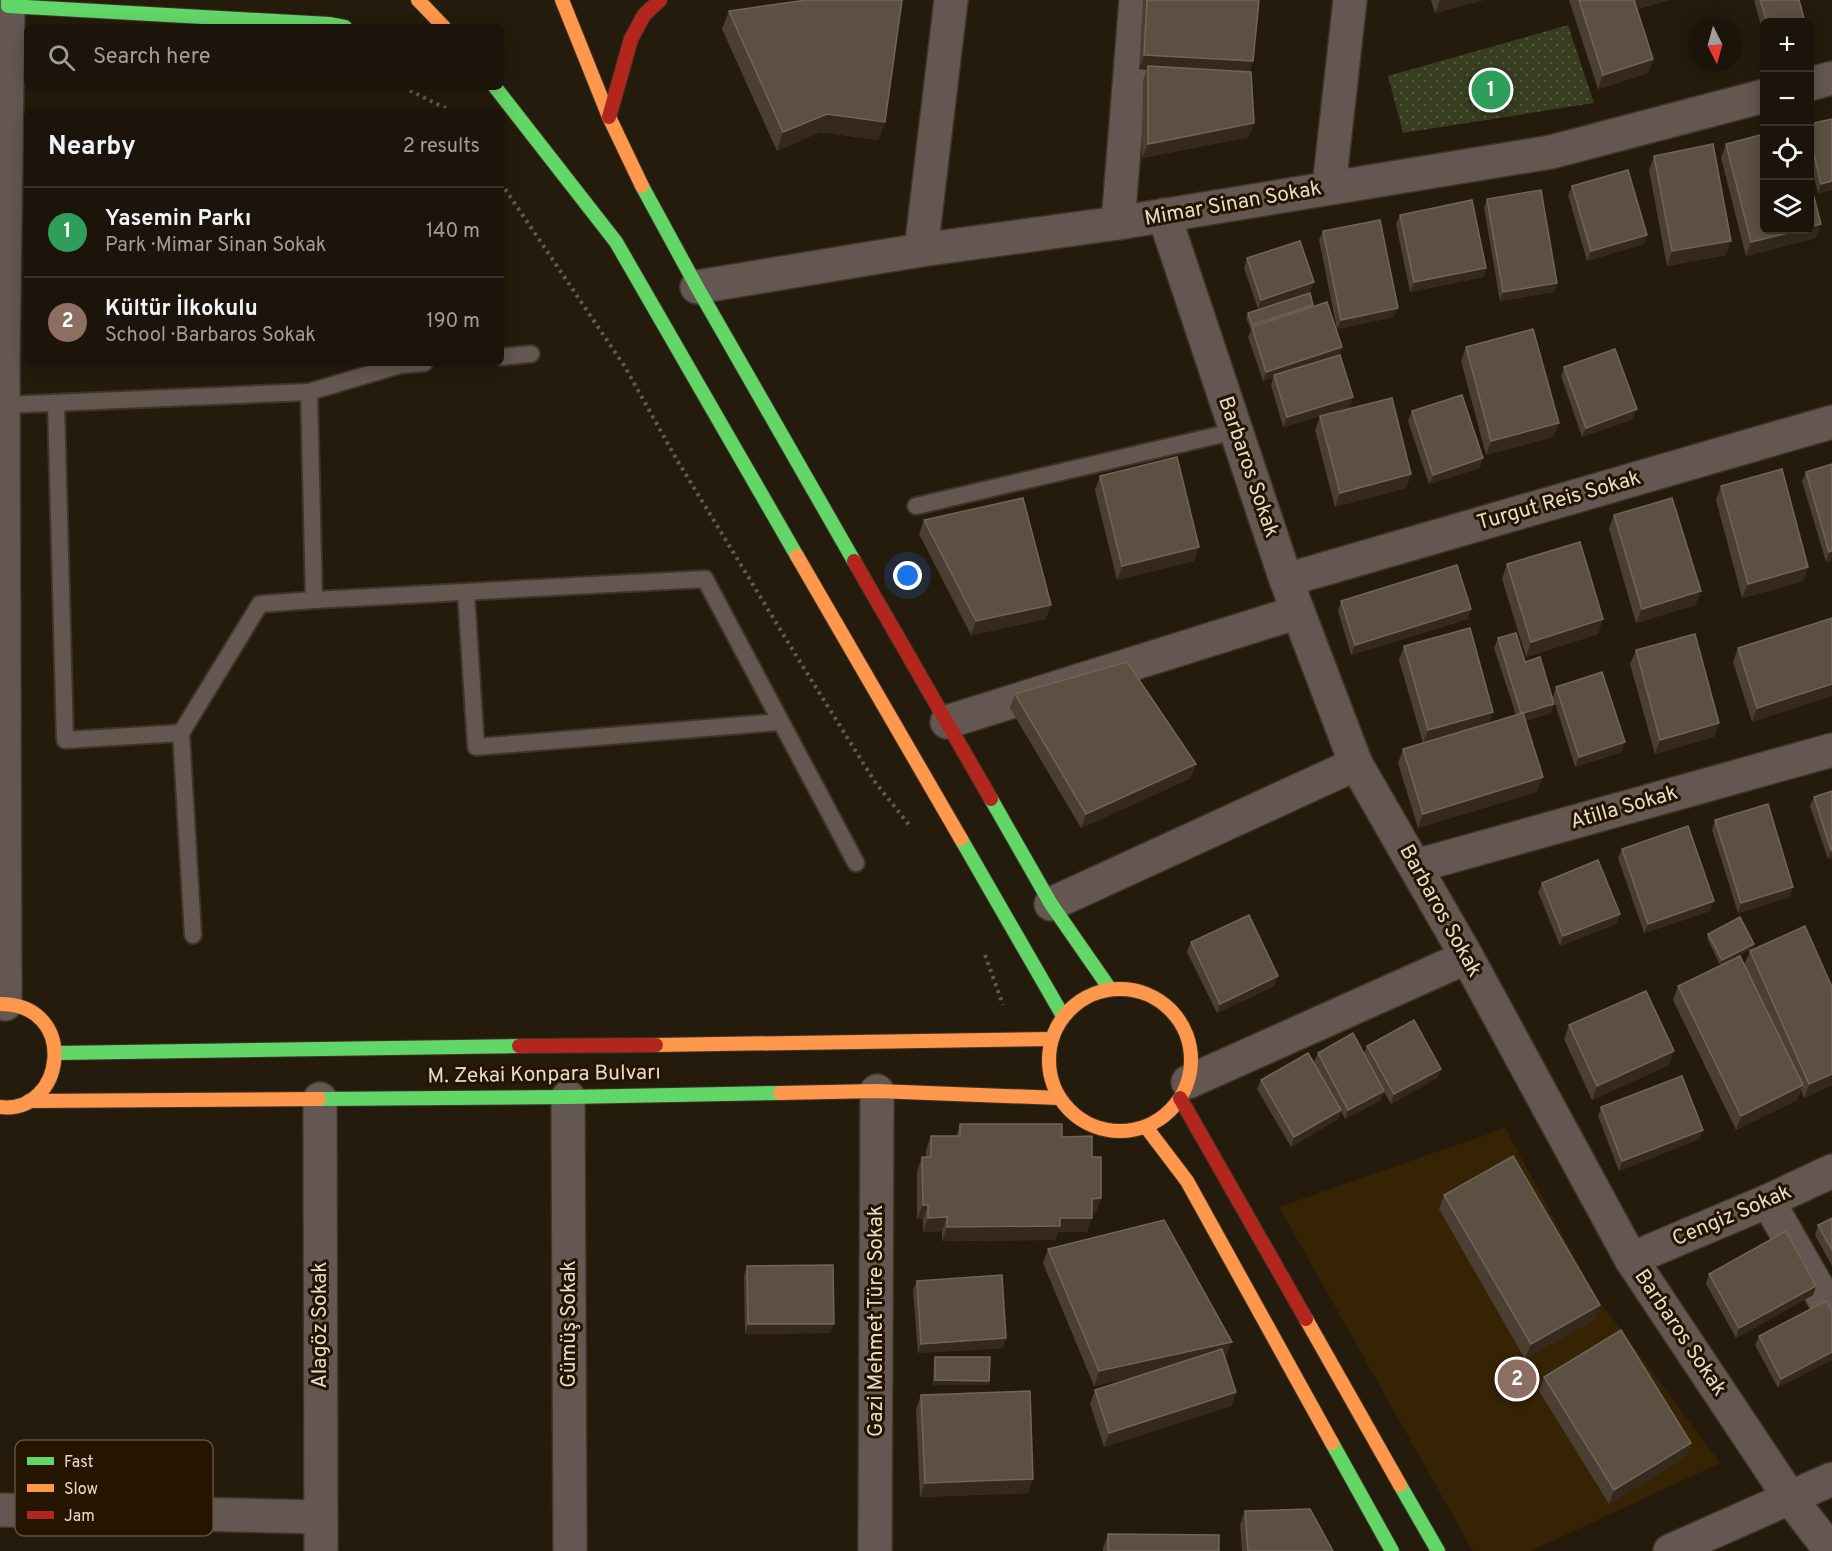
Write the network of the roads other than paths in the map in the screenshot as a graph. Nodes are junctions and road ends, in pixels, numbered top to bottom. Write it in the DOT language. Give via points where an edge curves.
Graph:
graph roads {
  1 [pos="418,0"];
  2 [pos="562,0"];
  3 [pos="660,0"];
  4 [pos="951,0"];
  5 [pos="1136,0"];
  6 [pos="1350,0"];
  7 [pos="8,3"];
  8 [pos="325,24"];
  9 [pos="441,24"];
  10 [pos="1832,78"];
  11 [pos="1814,83"];
  12 [pos="497,90"];
  13 [pos="1760,97"];
  14 [pos="609,117"];
  15 [pos="1329,187"];
  16 [pos="1164,215"];
  17 [pos="1118,223"];
  18 [pos="921,250"];
  19 [pos="697,287"];
  20 [pos="531,354"];
  21 [pos="504,357"];
  22 [pos="397,366"];
  23 [pos="1,367"];
  24 [pos="309,392"];
  25 [pos="56,404"];
  26 [pos="3,405"];
  27 [pos="1832,422"];
  28 [pos="1236,430"];
  29 [pos="916,506"];
  30 [pos="1286,580"];
  31 [pos="466,593"];
  32 [pos="314,600"];
  33 [pos="1298,612"];
  34 [pos="780,722"];
  35 [pos="947,722"];
  36 [pos="181,733"];
  37 [pos="1832,750"];
  38 [pos="1356,764"];
  39 [pos="856,862"];
  40 [pos="1416,866"];
  41 [pos="1051,904"];
  42 [pos="193,935"];
  43 [pos="1467,957"];
  44 [pos="1110,989"];
  45 [pos="3,1004"];
  46 [pos="1063,1016"];
  47 [pos="1051,1039"];
  48 [pos="56,1053"];
  49 [pos="1184,1090"];
  50 [pos="877,1091"];
  51 [pos="568,1097"];
  52 [pos="1059,1098"];
  53 [pos="320,1099"];
  54 [pos="29,1101"];
  55 [pos="0,1107"];
  56 [pos="1146,1126"];
  57 [pos="1832,1172"];
  58 [pos="1768,1201"];
  59 [pos="1631,1259"];
  60 [pos="1832,1313"];
  61 [pos="1832,1479"];
  62 [pos="1790,1498"];
  63 [pos="0,1510"];
  64 [pos="15,1510"];
  65 [pos="213,1515"];
  66 [pos="320,1517"];
  67 [pos="321,1551"];
  68 [pos="570,1551"];
  69 [pos="875,1551"];
  70 [pos="1392,1551"];
  71 [pos="1438,1551"];
  72 [pos="1670,1551"];
  73 [pos="1831,1551"];
  1 -- 9 [label="main road"];
  2 -- 14 [label="main road"];
  3 -- 14 [label="main road" via="644,15 631,39"];
  4 -- 18 [label="street"];
  5 -- 17 [label="street"];
  6 -- 15 [label="street"];
  7 -- 8 [label="main road"];
  7 -- 23 [label="street"];
  10 -- 11 [label="street"];
  12 -- 46 [label="main road" via="616,242"];
  13 -- 15 [label="street, Mimar Sinan Sokak" via="1551,152"];
  14 -- 19 [label="main road"];
  15 -- 16 [label="street, Mimar Sinan Sokak"];
  16 -- 17 [label="street, Mimar Sinan Sokak"];
  16 -- 28 [label="street, Barbaros Sokak"];
  17 -- 18 [label="street, Mimar Sinan Sokak"];
  18 -- 19 [label="street, Mimar Sinan Sokak"];
  19 -- 35 [label="main road"];
  20 -- 21 [label="lane"];
  22 -- 24 [label="lane"];
  23 -- 26 [label="street"];
  24 -- 25 [label="lane"];
  24 -- 32 [label="lane"];
  25 -- 26 [label="lane"];
  25 -- 36 [label="lane" via="65,740"];
  26 -- 45 [label="street"];
  27 -- 30 [label="street, Turgut Reis Sokak"];
  28 -- 29 [label="lane"];
  28 -- 30 [label="street, Barbaros Sokak"];
  30 -- 33 [label="street, Barbaros Sokak"];
  31 -- 32 [label="lane"];
  31 -- 34 [label="lane" via="705,579"];
  31 -- 34 [label="lane" via="476,747"];
  32 -- 36 [label="lane" via="260,604"];
  33 -- 35 [label="street"];
  33 -- 38 [label="street, Barbaros Sokak"];
  34 -- 39 [label="lane"];
  35 -- 41 [label="main road"];
  36 -- 42 [label="lane"];
  37 -- 40 [label="street, Atilla Sokak"];
  38 -- 40 [label="street, Barbaros Sokak"];
  38 -- 41 [label="street"];
  40 -- 43 [label="street, Barbaros Sokak"];
  41 -- 44 [label="main road"];
  43 -- 49 [label="street"];
  43 -- 59 [label="street, Barbaros Sokak"];
  44 -- 46 [label="main road" via="1092,994"];
  44 -- 49 [label="main road" via="1134,990 1156,999 1175,1014 1187,1035 1192,1058"];
  45 -- 48 [label="main road" via="30,1010 43,1020 52,1034"];
  46 -- 47 [label="main road"];
  47 -- 48 [label="main road, M. Zekai Konpara Bulvarı"];
  47 -- 52 [label="main road" via="1048,1059"];
  48 -- 54 [label="main road" via="50,1082"];
  49 -- 56 [label="main road" via="1171,1110"];
  49 -- 71 [label="main road"];
  50 -- 51 [label="main road, M. Zekai Konpara Bulvarı"];
  50 -- 52 [label="main road, M. Zekai Konpara Bulvarı"];
  50 -- 69 [label="street, Gazi Mehmet Türe Sokak"];
  51 -- 53 [label="main road, M. Zekai Konpara Bulvarı"];
  51 -- 68 [label="street, Gümüş Sokak"];
  52 -- 56 [label="main road" via="1076,1116 1097,1128 1121,1131"];
  53 -- 54 [label="main road, M. Zekai Konpara Bulvarı"];
  53 -- 66 [label="street, Alagöz Sokak"];
  54 -- 55 [label="main road, M. Zekai Konpara Bulvarı"];
  56 -- 70 [label="main road" via="1187,1181"];
  57 -- 58 [label="street, Cengiz Sokak"];
  58 -- 59 [label="street, Cengiz Sokak"];
  58 -- 60 [label="street"];
  59 -- 62 [label="street, Barbaros Sokak"];
  61 -- 62 [label="street"];
  62 -- 72 [label="street"];
  62 -- 73 [label="street, Barbaros Sokak"];
  63 -- 64 [label="street"];
  65 -- 66 [label="street"];
  66 -- 67 [label="street, Alagöz Sokak"];
}
